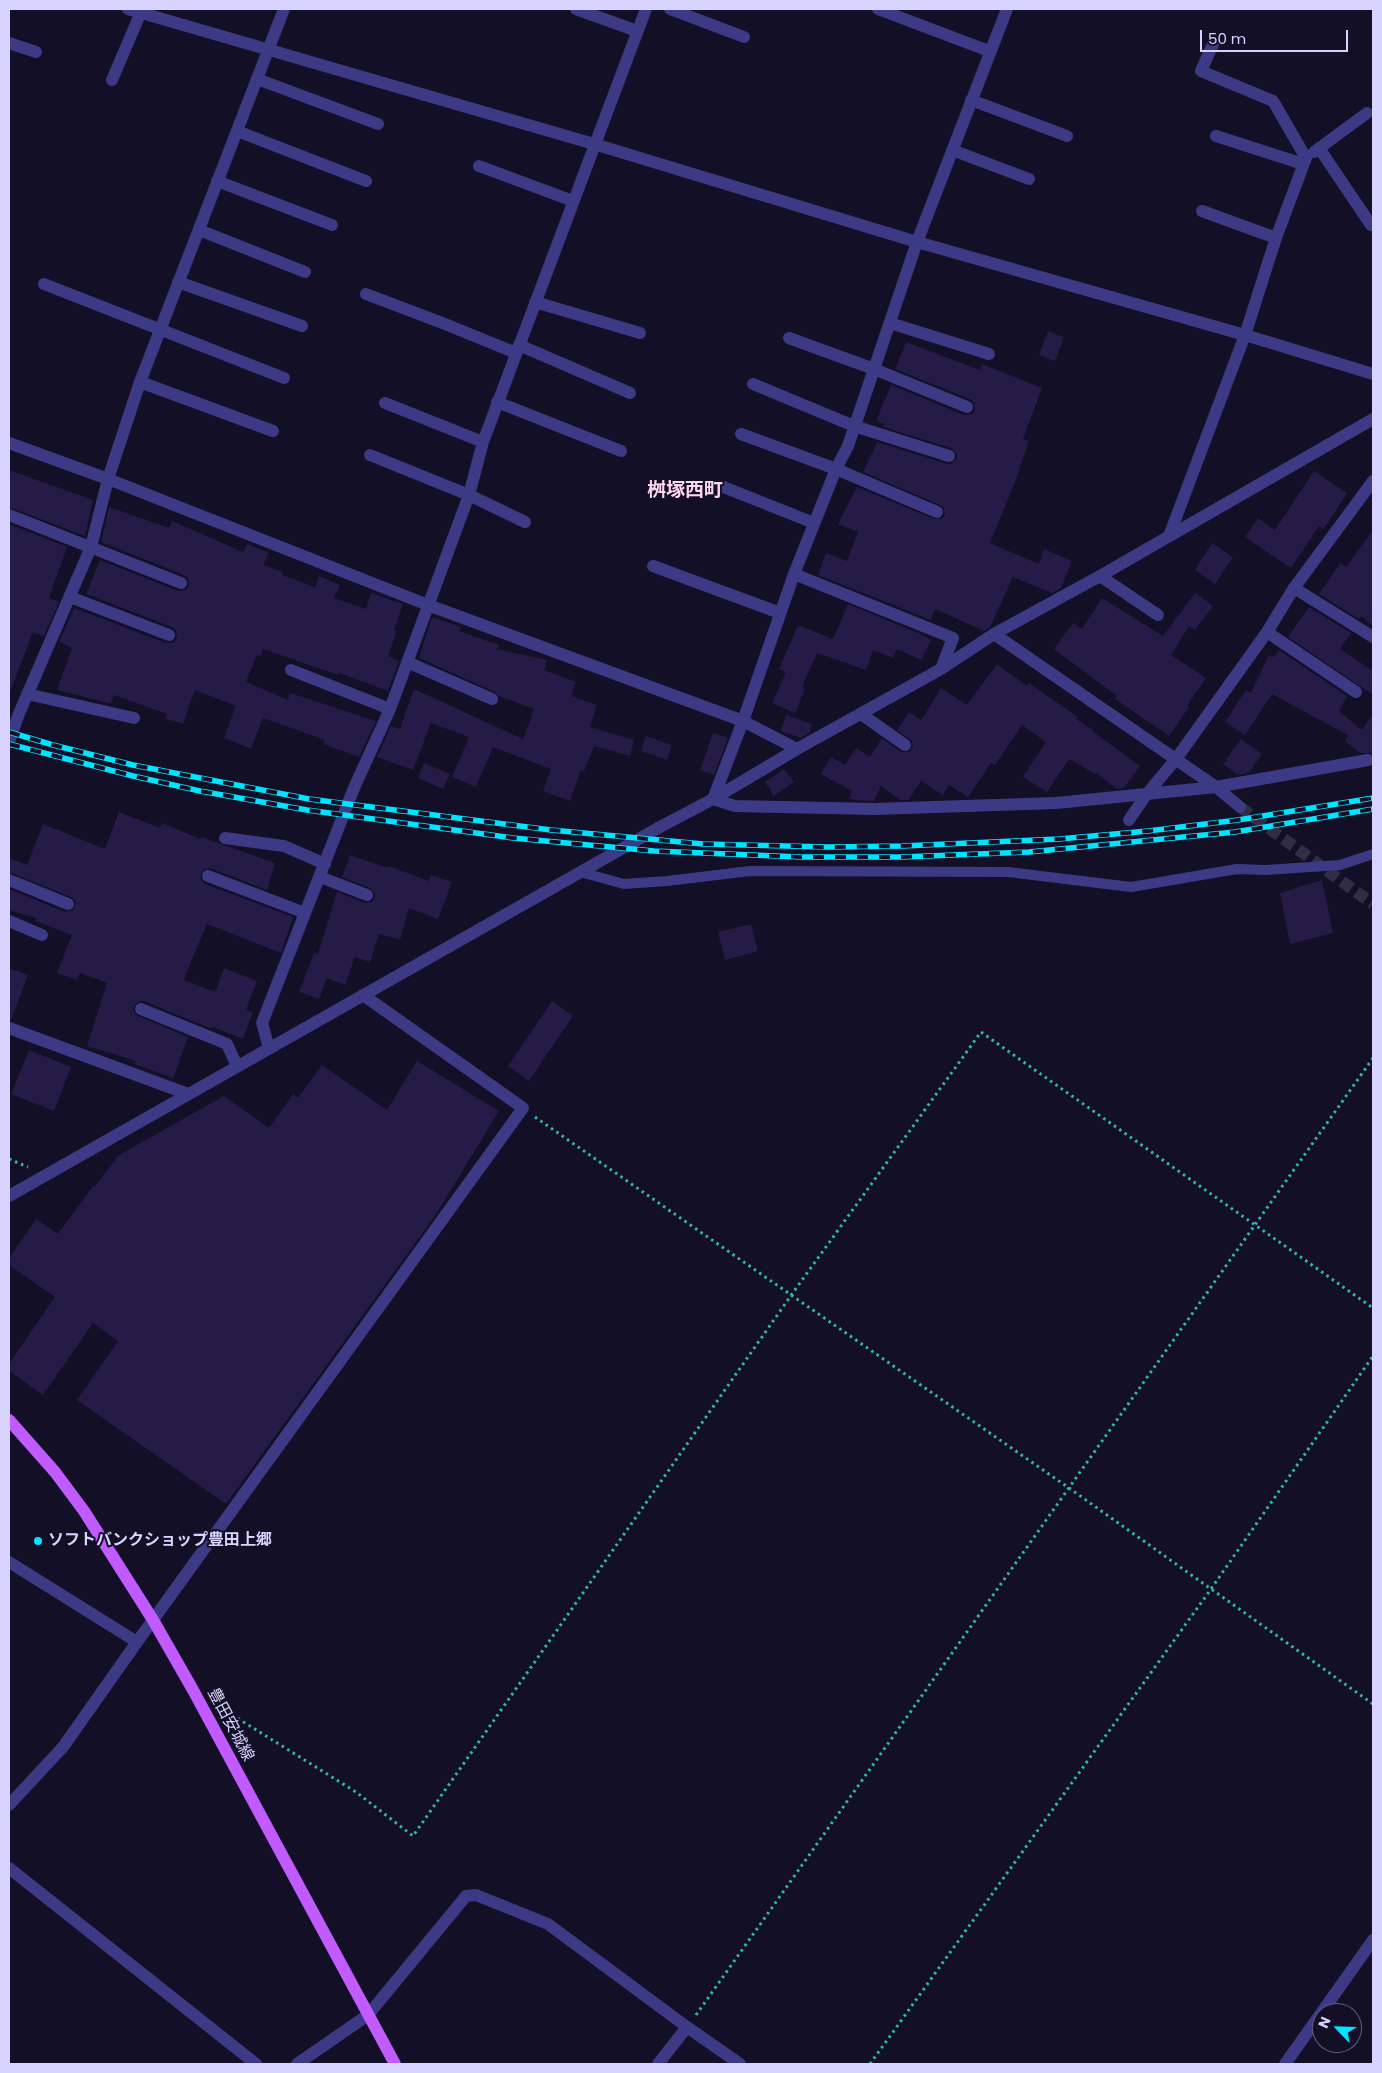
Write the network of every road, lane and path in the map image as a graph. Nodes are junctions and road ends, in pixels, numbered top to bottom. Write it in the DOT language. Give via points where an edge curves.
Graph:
graph roads {
  1 [pos="128,9"];
  2 [pos="284,9"];
  3 [pos="576,9"];
  4 [pos="646,9"];
  5 [pos="670,9"];
  6 [pos="878,9"];
  7 [pos="1007,9"];
  8 [pos="140,12"];
  9 [pos="637,31"];
  10 [pos="744,37"];
  11 [pos="1214,42"];
  12 [pos="9,43"];
  13 [pos="268,50"];
  14 [pos="989,51"];
  15 [pos="36,52"];
  16 [pos="257,79"];
  17 [pos="112,80"];
  18 [pos="971,100"];
  19 [pos="1368,113"];
  20 [pos="378,124"];
  21 [pos="237,131"];
  22 [pos="1067,136"];
  23 [pos="1216,136"];
  24 [pos="594,144"];
  25 [pos="1319,148"];
  26 [pos="952,150"];
  27 [pos="1304,161"];
  28 [pos="479,166"];
  29 [pos="1029,179"];
  30 [pos="217,181"];
  31 [pos="366,181"];
  32 [pos="572,201"];
  33 [pos="1202,212"];
  34 [pos="332,224"];
  35 [pos="1371,225"];
  36 [pos="198,230"];
  37 [pos="1276,238"];
  38 [pos="917,242"];
  39 [pos="305,272"];
  40 [pos="178,282"];
  41 [pos="44,284"];
  42 [pos="366,294"];
  43 [pos="535,302"];
  44 [pos="890,323"];
  45 [pos="302,326"];
  46 [pos="160,329"];
  47 [pos="640,333"];
  48 [pos="1245,335"];
  49 [pos="789,338"];
  50 [pos="517,349"];
  51 [pos="989,354"];
  52 [pos="874,369"];
  53 [pos="1373,374"];
  54 [pos="284,378"];
  55 [pos="140,382"];
  56 [pos="754,384"];
  57 [pos="630,393"];
  58 [pos="497,402"];
  59 [pos="385,403"];
  60 [pos="967,407"];
  61 [pos="1373,419"];
  62 [pos="854,426"];
  63 [pos="273,431"];
  64 [pos="741,434"];
  65 [pos="482,442"];
  66 [pos="9,444"];
  67 [pos="621,451"];
  68 [pos="370,455"];
  69 [pos="949,456"];
  70 [pos="836,469"];
  71 [pos="108,479"];
  72 [pos="1373,481"];
  73 [pos="721,486"];
  74 [pos="469,495"];
  75 [pos="937,512"];
  76 [pos="9,515"];
  77 [pos="525,522"];
  78 [pos="814,522"];
  79 [pos="1169,536"];
  80 [pos="91,547"];
  81 [pos="652,566"];
  82 [pos="794,574"];
  83 [pos="1100,576"];
  84 [pos="181,583"];
  85 [pos="1294,588"];
  86 [pos="70,596"];
  87 [pos="428,605"];
  88 [pos="780,613"];
  89 [pos="1158,616"];
  90 [pos="1267,632"];
  91 [pos="169,634"];
  92 [pos="994,634"];
  93 [pos="508,635"];
  94 [pos="1373,637"];
  95 [pos="502,647"];
  96 [pos="407,662"];
  97 [pos="941,669"];
  98 [pos="291,670"];
  99 [pos="1356,692"];
  100 [pos="27,694"];
  101 [pos="492,699"];
  102 [pos="390,709"];
  103 [pos="860,714"];
  104 [pos="134,718"];
  105 [pos="743,721"];
  106 [pos="9,742"];
  107 [pos="905,745"];
  108 [pos="797,749"];
  109 [pos="1176,759"];
  110 [pos="1368,760"];
  111 [pos="1216,787"];
  112 [pos="1146,795"];
  113 [pos="713,799"];
  114 [pos="1240,807"];
  115 [pos="1129,820"];
  116 [pos="225,838"];
  117 [pos="1373,854"];
  118 [pos="325,864"];
  119 [pos="580,872"];
  120 [pos="208,876"];
  121 [pos="320,876"];
  122 [pos="9,880"];
  123 [pos="367,895"];
  124 [pos="68,904"];
  125 [pos="305,913"];
  126 [pos="9,921"];
  127 [pos="42,935"];
  128 [pos="363,995"];
  129 [pos="141,1008"];
  130 [pos="9,1028"];
  131 [pos="269,1048"];
  132 [pos="1373,1058"];
  133 [pos="237,1066"];
  134 [pos="188,1094"];
  135 [pos="523,1108"];
  136 [pos="9,1159"];
  137 [pos="28,1167"];
  138 [pos="9,1196"];
  139 [pos="1256,1225"];
  140 [pos="792,1294"];
  141 [pos="1373,1308"];
  142 [pos="1373,1356"];
  143 [pos="9,1420"];
  144 [pos="1069,1488"];
  145 [pos="9,1562"];
  146 [pos="1211,1589"];
  147 [pos="153,1620"];
  148 [pos="136,1642"];
  149 [pos="1373,1704"];
  150 [pos="218,1705"];
  151 [pos="9,1805"];
  152 [pos="9,1868"];
  153 [pos="1373,1940"];
  154 [pos="368,2015"];
  155 [pos="687,2027"];
  156 [pos="256,2064"];
  157 [pos="297,2064"];
  158 [pos="394,2064"];
  159 [pos="658,2064"];
  160 [pos="740,2064"];
  161 [pos="870,2064"];
  162 [pos="1285,2064"];
  1 -- 8 [label="street"];
  2 -- 13 [label="street"];
  3 -- 9 [label="street"];
  4 -- 9 [label="street"];
  5 -- 10 [label="street"];
  6 -- 14 [label="street"];
  7 -- 14 [label="street"];
  8 -- 13 [label="street"];
  8 -- 17 [label="street"];
  9 -- 24 [label="street"];
  11 -- 27 [label="street" via="1201,71 1273,101"];
  12 -- 15 [label="street"];
  13 -- 16 [label="street"];
  13 -- 24 [label="street"];
  14 -- 18 [label="street"];
  16 -- 20 [label="street"];
  16 -- 21 [label="street"];
  18 -- 22 [label="street"];
  18 -- 26 [label="street"];
  19 -- 25 [label="street"];
  21 -- 30 [label="street"];
  21 -- 31 [label="street"];
  23 -- 27 [label="street"];
  24 -- 32 [label="street"];
  24 -- 38 [label="street"];
  25 -- 27 [label="street"];
  25 -- 35 [label="street"];
  26 -- 29 [label="street"];
  26 -- 38 [label="street"];
  27 -- 37 [label="street"];
  28 -- 32 [label="street"];
  30 -- 34 [label="street"];
  30 -- 36 [label="street"];
  32 -- 43 [label="street"];
  33 -- 37 [label="street"];
  36 -- 39 [label="street"];
  36 -- 40 [label="street"];
  37 -- 48 [label="street"];
  38 -- 44 [label="street"];
  38 -- 48 [label="street"];
  40 -- 45 [label="street"];
  40 -- 46 [label="street"];
  41 -- 46 [label="street"];
  42 -- 50 [label="street"];
  43 -- 47 [label="street"];
  43 -- 50 [label="street"];
  44 -- 51 [label="street"];
  44 -- 52 [label="street"];
  46 -- 54 [label="street"];
  46 -- 55 [label="street"];
  48 -- 53 [label="street"];
  48 -- 79 [label="street"];
  49 -- 52 [label="street"];
  50 -- 57 [label="street"];
  50 -- 58 [label="street"];
  52 -- 60 [label="street"];
  52 -- 62 [label="street"];
  55 -- 63 [label="street"];
  55 -- 71 [label="street"];
  56 -- 62 [label="street"];
  58 -- 65 [label="street"];
  58 -- 67 [label="street"];
  59 -- 65 [label="street"];
  61 -- 79 [label="street"];
  62 -- 69 [label="street"];
  62 -- 70 [label="street"];
  64 -- 70 [label="street"];
  65 -- 74 [label="street"];
  66 -- 71 [label="street"];
  68 -- 74 [label="street"];
  70 -- 75 [label="street"];
  70 -- 78 [label="street"];
  71 -- 80 [label="street"];
  71 -- 87 [label="street"];
  72 -- 85 [label="street"];
  73 -- 78 [label="street"];
  74 -- 77 [label="street"];
  74 -- 87 [label="street"];
  76 -- 80 [label="street"];
  78 -- 82 [label="street"];
  79 -- 83 [label="street"];
  80 -- 84 [label="street"];
  80 -- 86 [label="street"];
  81 -- 88 [label="street"];
  82 -- 88 [label="street"];
  82 -- 97 [label="street" via="953,638"];
  83 -- 89 [label="street"];
  83 -- 92 [label="street"];
  85 -- 90 [label="street"];
  85 -- 94 [label="street"];
  86 -- 91 [label="street"];
  86 -- 100 [label="street"];
  87 -- 93 [label="street"];
  87 -- 96 [label="street"];
  88 -- 105 [label="street"];
  90 -- 99 [label="street"];
  90 -- 109 [label="street"];
  92 -- 97 [label="street"];
  92 -- 109 [label="street"];
  93 -- 95 [label="street"];
  93 -- 105 [label="street"];
  96 -- 101 [label="street"];
  96 -- 102 [label="street"];
  97 -- 103 [label="street"];
  98 -- 102 [label="street"];
  100 -- 104 [label="street"];
  100 -- 106 [label="street"];
  102 -- 118 [label="street" via="354,788"];
  103 -- 107 [label="street"];
  103 -- 108 [label="street"];
  105 -- 108 [label="street"];
  105 -- 113 [label="street"];
  108 -- 113 [label="street"];
  109 -- 111 [label="street"];
  109 -- 112 [label="street"];
  110 -- 111 [label="street"];
  111 -- 112 [label="street"];
  111 -- 114 [label="street"];
  112 -- 113 [label="street" via="1056,804 875,809 735,806"];
  112 -- 115 [label="street"];
  113 -- 119 [label="street"];
  116 -- 118 [label="street" via="284,846"];
  117 -- 119 [label="lane" via="1340,865 1237,869 1131,887 1008,872 750,871 624,884"];
  118 -- 121 [label="street"];
  119 -- 128 [label="street"];
  120 -- 125 [label="street"];
  121 -- 123 [label="street"];
  121 -- 125 [label="street"];
  122 -- 124 [label="street"];
  125 -- 131 [label="street" via="262,1023"];
  126 -- 127 [label="street"];
  128 -- 131 [label="street"];
  128 -- 135 [label="street"];
  129 -- 133 [label="street" via="227,1044"];
  130 -- 134 [label="street"];
  131 -- 133 [label="street"];
  132 -- 139 [label="path"];
  133 -- 134 [label="street"];
  134 -- 138 [label="street"];
  135 -- 140 [label="path"];
  135 -- 147 [label="street"];
  136 -- 137 [label="path"];
  139 -- 140 [label="path" via="982,1032"];
  139 -- 141 [label="path"];
  139 -- 144 [label="path"];
  140 -- 144 [label="path"];
  140 -- 150 [label="path" via="413,1836 356,1792"];
  142 -- 146 [label="path"];
  143 -- 147 [label="main road, 豊田安城線" via="55,1472"];
  144 -- 146 [label="path"];
  144 -- 155 [label="path"];
  145 -- 148 [label="street"];
  146 -- 149 [label="path"];
  146 -- 161 [label="path"];
  147 -- 148 [label="street"];
  147 -- 154 [label="main road, 豊田安城線"];
  148 -- 151 [label="street" via="63,1747"];
  152 -- 156 [label="street"];
  153 -- 162 [label="street"];
  154 -- 155 [label="street" via="466,1896 476,1895 548,1924"];
  154 -- 157 [label="street"];
  154 -- 158 [label="main road, 豊田安城線"];
  155 -- 159 [label="street"];
  155 -- 160 [label="street"];
}
